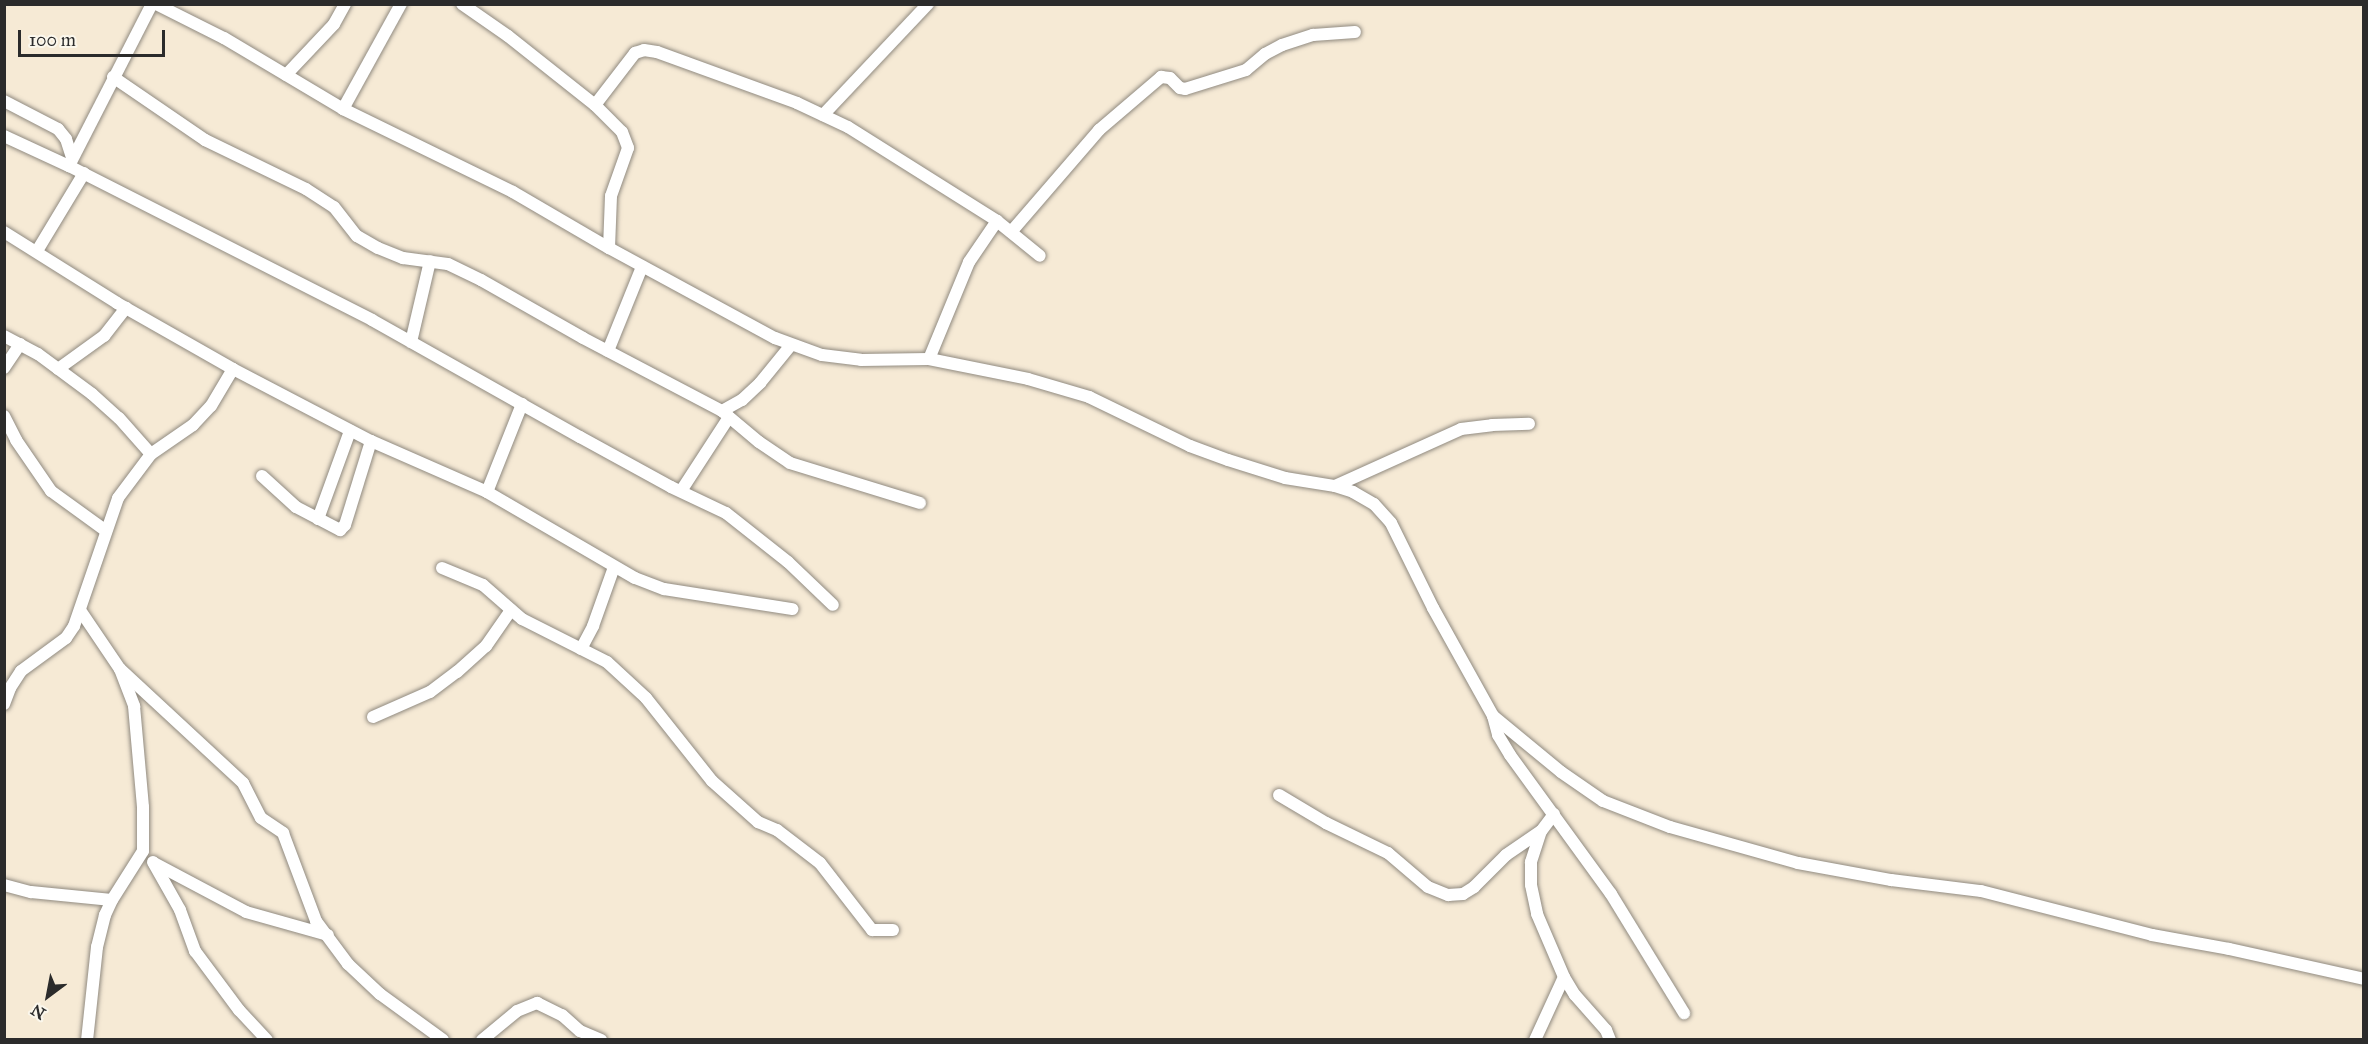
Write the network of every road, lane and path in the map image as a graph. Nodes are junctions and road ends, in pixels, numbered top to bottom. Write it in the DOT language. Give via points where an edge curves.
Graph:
graph roads {
  1 [pos="154,4"];
  2 [pos="345,4"];
  3 [pos="401,4"];
  4 [pos="462,4"];
  5 [pos="928,4"];
  6 [pos="1355,32"];
  7 [pos="286,75"];
  8 [pos="113,77"];
  9 [pos="4,101"];
  10 [pos="595,105"];
  11 [pos="343,110"];
  12 [pos="823,115"];
  13 [pos="4,136"];
  14 [pos="71,161"];
  15 [pos="84,173"];
  16 [pos="997,221"];
  17 [pos="4,232"];
  18 [pos="1011,232"];
  19 [pos="609,248"];
  20 [pos="37,251"];
  21 [pos="1040,256"];
  22 [pos="430,261"];
  23 [pos="642,267"];
  24 [pos="126,308"];
  25 [pos="4,336"];
  26 [pos="411,342"];
  27 [pos="20,344"];
  28 [pos="791,345"];
  29 [pos="608,351"];
  30 [pos="929,359"];
  31 [pos="4,368"];
  32 [pos="58,369"];
  33 [pos="233,369"];
  34 [pos="522,404"];
  35 [pos="725,414"];
  36 [pos="4,416"];
  37 [pos="1529,424"];
  38 [pos="350,431"];
  39 [pos="371,441"];
  40 [pos="151,454"];
  41 [pos="262,476"];
  42 [pos="1335,486"];
  43 [pos="681,491"];
  44 [pos="487,492"];
  45 [pos="920,503"];
  46 [pos="318,519"];
  47 [pos="106,531"];
  48 [pos="614,567"];
  49 [pos="442,568"];
  50 [pos="833,605"];
  51 [pos="792,609"];
  52 [pos="80,610"];
  53 [pos="511,610"];
  54 [pos="581,650"];
  55 [pos="120,669"];
  56 [pos="4,704"];
  57 [pos="1493,716"];
  58 [pos="373,717"];
  59 [pos="1279,795"];
  60 [pos="1554,814"];
  61 [pos="1541,831"];
  62 [pos="143,851"];
  63 [pos="153,862"];
  64 [pos="4,885"];
  65 [pos="112,900"];
  66 [pos="892,930"];
  67 [pos="328,935"];
  68 [pos="1564,977"];
  69 [pos="2364,979"];
  70 [pos="1684,1013"];
  71 [pos="87,1040"];
  72 [pos="267,1040"];
  73 [pos="444,1040"];
  74 [pos="482,1040"];
  75 [pos="602,1040"];
  76 [pos="1535,1040"];
  77 [pos="1610,1040"];
  1 -- 7 [label="street" via="224,38"];
  1 -- 8 [label="street"];
  2 -- 7 [label="street" via="334,24"];
  3 -- 11 [label="street"];
  4 -- 10 [label="street"];
  5 -- 12 [label="street"];
  6 -- 18 [label="street" via="1313,35 1282,45 1246,70 1185,89 1170,78 1161,77 1099,130"];
  7 -- 11 [label="street"];
  8 -- 14 [label="street"];
  8 -- 22 [label="street" via="206,140 334,207 357,236 403,258"];
  9 -- 14 [label="street" via="58,129 66,139"];
  10 -- 12 [label="street" via="630,58 644,50 657,51"];
  10 -- 19 [label="street" via="622,132 627,148 611,196"];
  11 -- 19 [label="street" via="513,192"];
  12 -- 16 [label="street" via="888,151"];
  13 -- 14 [label="street"];
  14 -- 15 [label="street"];
  15 -- 20 [label="street"];
  15 -- 26 [label="street"];
  16 -- 18 [label="street"];
  16 -- 30 [label="street" via="969,262"];
  17 -- 20 [label="street"];
  18 -- 21 [label="street"];
  19 -- 23 [label="street"];
  20 -- 24 [label="street"];
  22 -- 26 [label="street"];
  22 -- 29 [label="street" via="448,264 481,280"];
  23 -- 28 [label="street"];
  23 -- 29 [label="street"];
  24 -- 32 [label="street" via="104,336"];
  24 -- 33 [label="street"];
  25 -- 27 [label="street"];
  26 -- 34 [label="street"];
  27 -- 31 [label="street"];
  27 -- 32 [label="street"];
  28 -- 30 [label="street" via="822,355 861,360"];
  28 -- 35 [label="street" via="760,383"];
  29 -- 35 [label="street"];
  30 -- 42 [label="street" via="1028,379 1089,397 1228,460 1285,478"];
  32 -- 40 [label="street" via="119,418"];
  33 -- 38 [label="street"];
  33 -- 40 [label="street" via="211,406 193,425"];
  34 -- 43 [label="street"];
  34 -- 44 [label="street"];
  35 -- 43 [label="street"];
  35 -- 45 [label="street" via="790,463"];
  36 -- 47 [label="street" via="51,491"];
  37 -- 42 [label="street" via="1461,429"];
  38 -- 39 [label="street"];
  38 -- 46 [label="street"];
  39 -- 44 [label="street"];
  39 -- 46 [label="street" via="343,528"];
  40 -- 47 [label="street" via="118,498"];
  41 -- 46 [label="street" via="296,507"];
  42 -- 57 [label="street" via="1374,504 1391,523"];
  43 -- 50 [label="street" via="726,513 788,562"];
  44 -- 48 [label="street"];
  47 -- 52 [label="street"];
  48 -- 51 [label="street" via="664,589"];
  48 -- 54 [label="street" via="594,626"];
  49 -- 53 [label="street" via="483,585"];
  52 -- 55 [label="street"];
  52 -- 56 [label="street" via="66,638 21,671"];
  53 -- 54 [label="street"];
  53 -- 58 [label="street" via="486,646 457,672 430,692"];
  54 -- 66 [label="street" via="607,662 646,698 711,781 738,806 820,863 872,930"];
  55 -- 62 [label="street" via="137,724"];
  55 -- 67 [label="street" via="243,783 261,818 283,833 306,902 315,921"];
  57 -- 60 [label="street" via="1504,745"];
  57 -- 69 [label="street" via="1603,801 1670,827 1798,862 1891,880 1981,891 2152,935"];
  59 -- 61 [label="street" via="1388,853 1428,887 1448,896 1463,894 1474,887 1506,855"];
  60 -- 61 [label="street"];
  60 -- 70 [label="street" via="1611,894"];
  61 -- 68 [label="street" via="1532,852 1531,885 1537,914"];
  62 -- 63 [label="street"];
  62 -- 65 [label="street"];
  63 -- 67 [label="street" via="246,912"];
  63 -- 72 [label="street" via="180,910 195,951 238,1010"];
  64 -- 65 [label="street" via="31,892"];
  65 -- 71 [label="street" via="97,947"];
  67 -- 73 [label="street" via="363,980"];
  68 -- 76 [label="street"];
  68 -- 77 [label="street"];
  74 -- 75 [label="street" via="516,1011 537,1003 562,1015 580,1031"];
}
